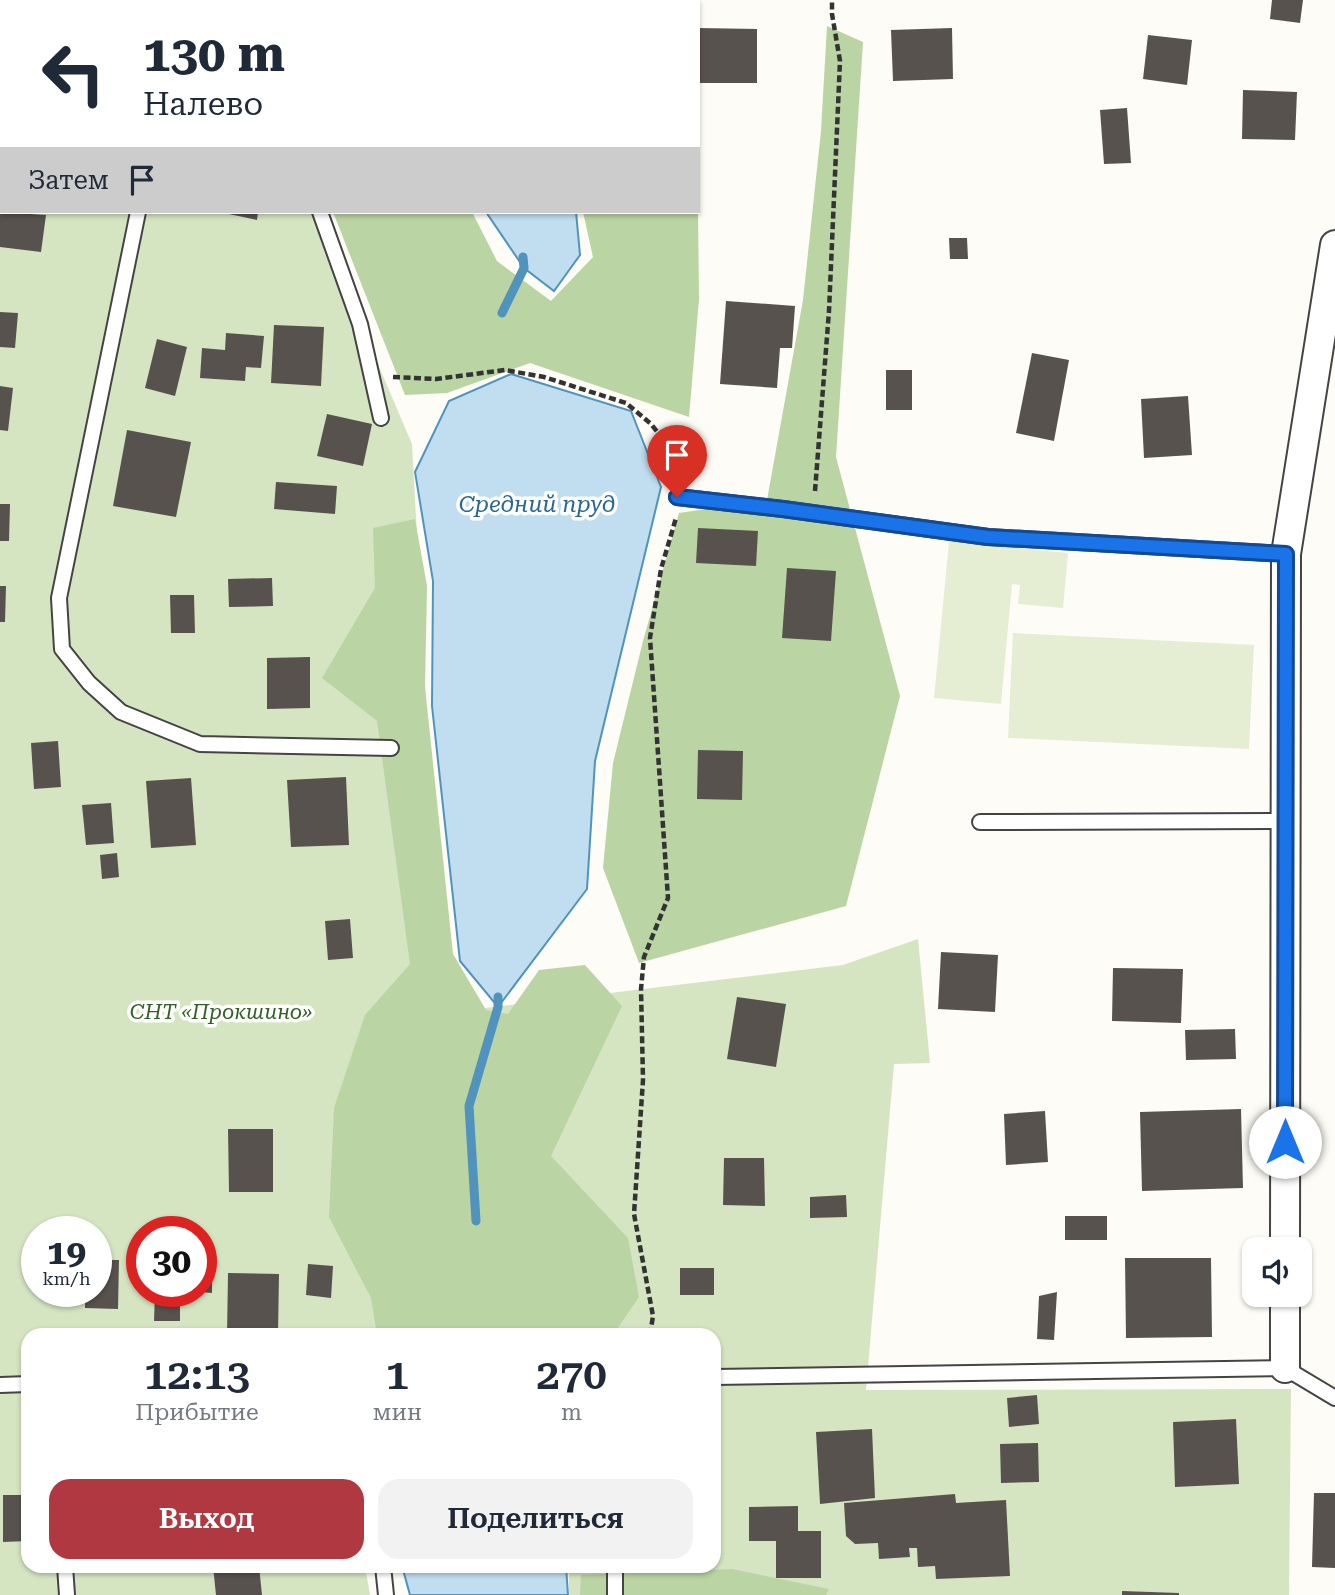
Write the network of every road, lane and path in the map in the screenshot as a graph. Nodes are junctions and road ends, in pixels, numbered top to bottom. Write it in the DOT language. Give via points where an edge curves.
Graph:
graph roads {
  1 [pos="832,0"];
  2 [pos="138,214"];
  3 [pos="321,214"];
  4 [pos="1335,245"];
  5 [pos="371,376"];
  6 [pos="381,418"];
  7 [pos="680,498"];
  8 [pos="813,513"];
  9 [pos="1286,554"];
  10 [pos="391,748"];
  11 [pos="1286,821"];
  12 [pos="980,822"];
  13 [pos="1285,1237"];
  14 [pos="1285,1307"];
  15 [pos="651,1328"];
  16 [pos="1285,1368"];
  17 [pos="721,1377"];
  18 [pos="21,1384"];
  19 [pos="0,1385"];
  20 [pos="1335,1398"];
  21 [pos="65,1573"];
  22 [pos="384,1573"];
  23 [pos="615,1573"];
  24 [pos="67,1595"];
  25 [pos="386,1595"];
  26 [pos="615,1595"];
  1 -- 8 [label="path" via="840,61 830,311"];
  2 -- 10 [label="lane" via="59,598 62,649 89,683 121,712 200,744"];
  3 -- 5 [label="lane" via="360,324"];
  4 -- 9 [label="street"];
  5 -- 6 [label="lane"];
  5 -- 7 [label="path" via="436,379 505,370 544,377 626,403 652,424 667,444"];
  7 -- 8 [label="lane"];
  7 -- 15 [label="path" via="661,569 650,638 668,898 644,957 641,989 643,1080 634,1214 653,1316"];
  8 -- 9 [label="lane" via="988,537"];
  9 -- 11 [label="street"];
  11 -- 12 [label="lane"];
  11 -- 13 [label="street"];
  14 -- 16 [label="street"];
  16 -- 17 [label="lane"];
  16 -- 20 [label="lane"];
  18 -- 19 [label="lane"];
  21 -- 24 [label="lane"];
  22 -- 25 [label="lane"];
  23 -- 26 [label="lane"];
}
